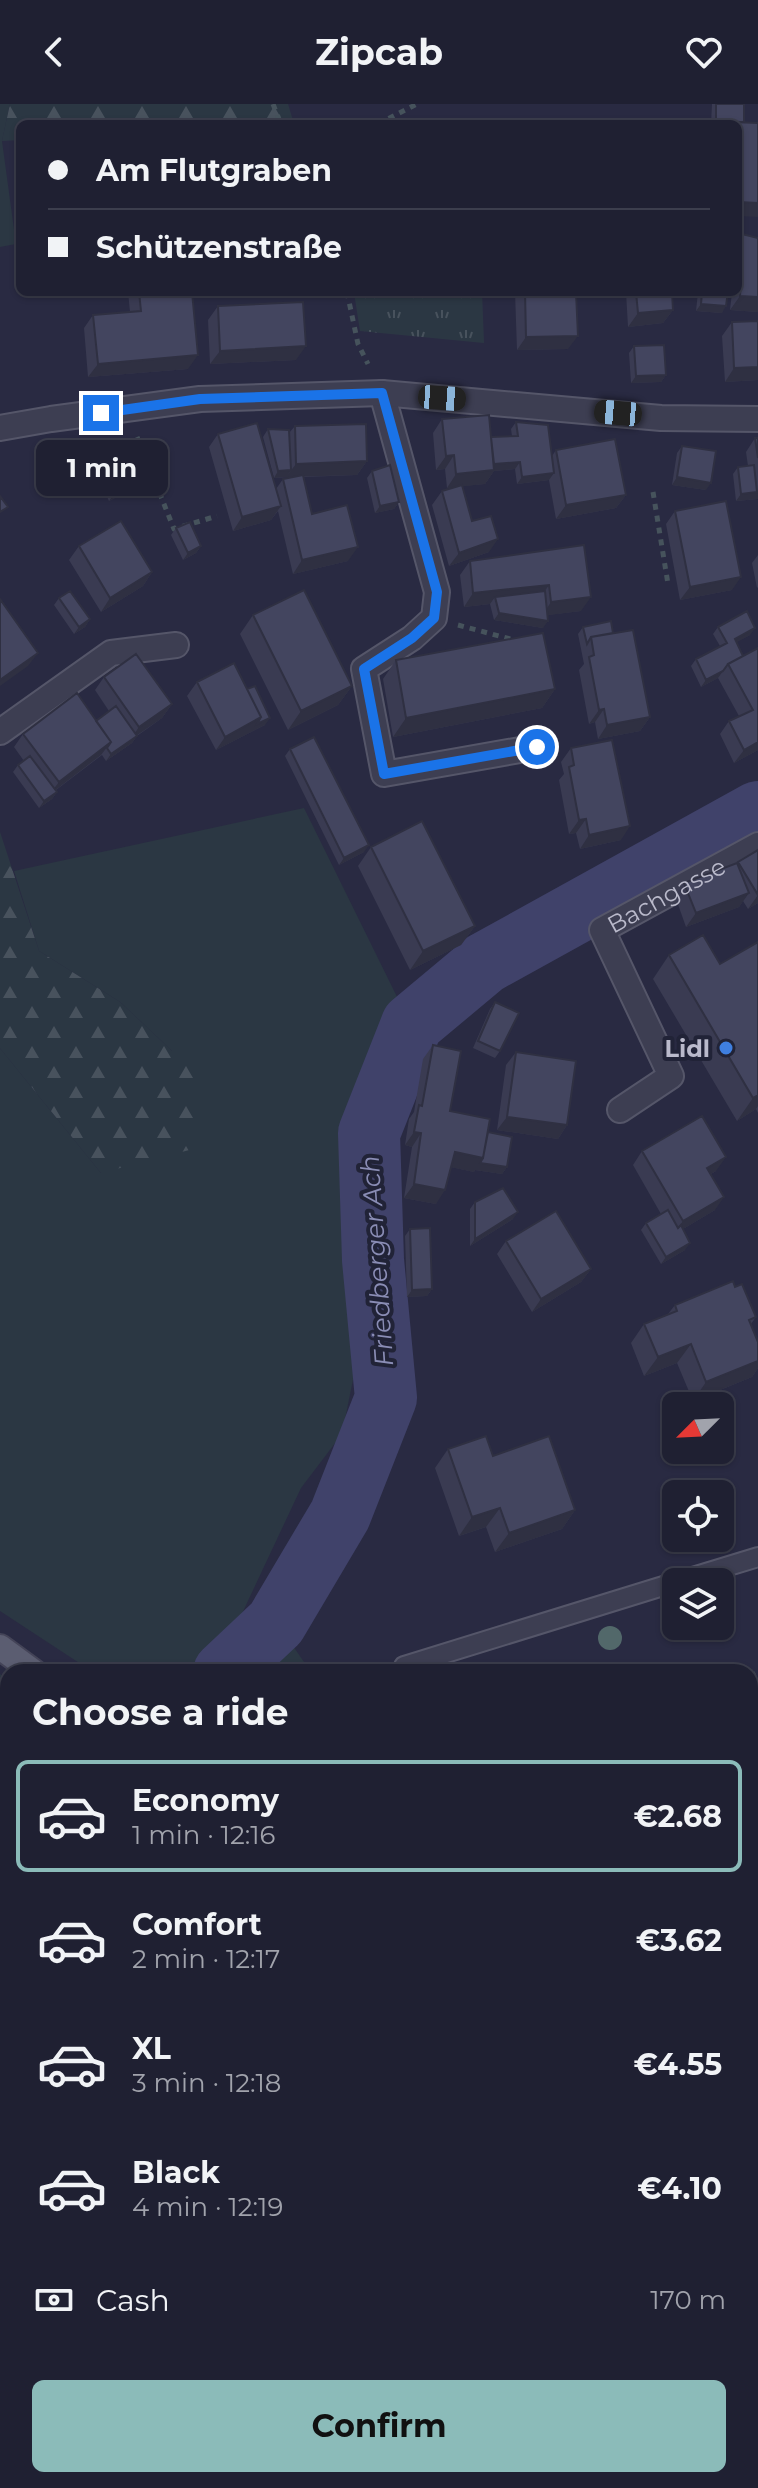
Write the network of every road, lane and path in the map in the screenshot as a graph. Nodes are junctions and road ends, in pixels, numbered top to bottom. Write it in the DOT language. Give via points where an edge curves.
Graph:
graph roads {
  1 [pos="417,104"];
  2 [pos="397,114"];
  3 [pos="386,120"];
  4 [pos="395,120"];
  5 [pos="348,296"];
  6 [pos="382,393"];
  7 [pos="126,410"];
  8 [pos="758,419"];
  9 [pos="0,428"];
  10 [pos="653,492"];
  11 [pos="217,516"];
  12 [pos="668,584"];
  13 [pos="434,618"];
  14 [pos="520,642"];
  15 [pos="176,645"];
  16 [pos="0,732"];
  17 [pos="537,747"];
  18 [pos="758,845"];
  19 [pos="620,1110"];
  20 [pos="758,1557"];
  21 [pos="722,1568"];
  22 [pos="662,1586"];
  23 [pos="0,1647"];
  24 [pos="23,1664"];
  25 [pos="410,1664"];
  1 -- 2 [label="path"];
  2 -- 3 [label="path"];
  2 -- 4 [label="path"];
  5 -- 6 [label="path" via="358,344"];
  6 -- 7 [label="street" via="200,399"];
  6 -- 8 [label="street" via="661,418"];
  6 -- 13 [label="street" via="437,592"];
  7 -- 9 [label="street"];
  7 -- 11 [label="path" via="174,529"];
  10 -- 12 [label="path"];
  13 -- 14 [label="path"];
  13 -- 17 [label="street" via="364,669 384,774"];
  15 -- 16 [label="street" via="111,653"];
  18 -- 19 [label="street, Bachgasse" via="602,930 671,1076"];
  20 -- 21 [label="lane"];
  22 -- 25 [label="lane"];
  23 -- 24 [label="main road"];
}
